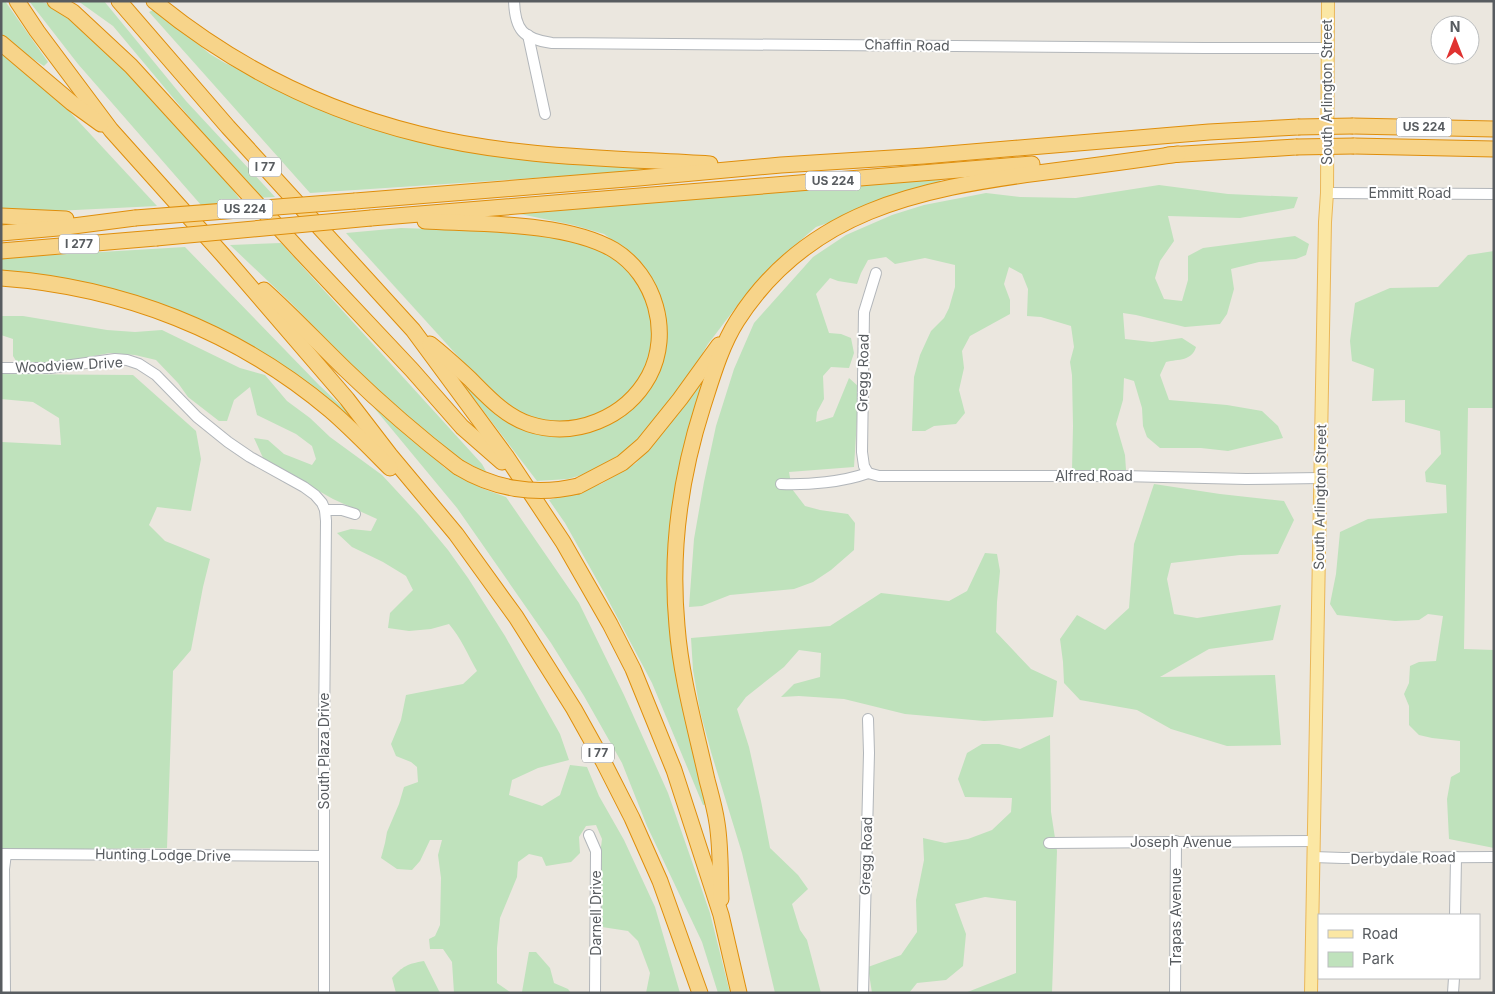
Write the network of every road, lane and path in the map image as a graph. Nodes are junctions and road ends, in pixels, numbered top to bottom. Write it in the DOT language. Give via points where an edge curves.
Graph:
graph roads {
  1 [pos="17,1"];
  2 [pos="55,1"];
  3 [pos="119,1"];
  4 [pos="154,1"];
  5 [pos="514,1"];
  6 [pos="1328,1"];
  7 [pos="528,35"];
  8 [pos="1,43"];
  9 [pos="1328,48"];
  10 [pos="546,114"];
  11 [pos="1494,129"];
  12 [pos="110,130"];
  13 [pos="1494,149"];
  14 [pos="1178,154"];
  15 [pos="781,165"];
  16 [pos="1326,193"];
  17 [pos="1494,194"];
  18 [pos="1,216"];
  19 [pos="135,218"];
  20 [pos="371,218"];
  21 [pos="1,233"];
  22 [pos="1,251"];
  23 [pos="223,255"];
  24 [pos="876,273"];
  25 [pos="1,278"];
  26 [pos="735,323"];
  27 [pos="413,330"];
  28 [pos="1,368"];
  29 [pos="868,472"];
  30 [pos="521,477"];
  31 [pos="1320,478"];
  32 [pos="782,484"];
  33 [pos="427,498"];
  34 [pos="325,510"];
  35 [pos="355,514"];
  36 [pos="868,719"];
  37 [pos="588,835"];
  38 [pos="1176,841"];
  39 [pos="1314,841"];
  40 [pos="1049,843"];
  41 [pos="3,854"];
  42 [pos="324,856"];
  43 [pos="1313,857"];
  44 [pos="1456,857"];
  45 [pos="1494,857"];
  46 [pos="1455,914"];
  47 [pos="721,915"];
  48 [pos="1454,979"];
  49 [pos="4,993"];
  50 [pos="324,993"];
  51 [pos="595,993"];
  52 [pos="700,993"];
  53 [pos="739,993"];
  54 [pos="863,993"];
  55 [pos="1175,993"];
  56 [pos="1311,993"];
  57 [pos="1453,993"];
  1 -- 12 [label="highway, I 77"];
  2 -- 30 [label="highway" via="73,12 131,66 462,427"];
  3 -- 27 [label="highway, I 77" via="228,127"];
  4 -- 15 [label="highway" via="202,38 286,87 348,113 420,135 561,155 717,165"];
  5 -- 7 [label="street" via="517,24"];
  6 -- 9 [label="main road, South Arlington Street"];
  7 -- 9 [label="street, Chaffin Road" via="552,43"];
  7 -- 10 [label="street"];
  8 -- 12 [label="highway" via="72,103"];
  9 -- 16 [label="main road, South Arlington Street"];
  11 -- 15 [label="highway, US 224, bridge" via="1298,127"];
  12 -- 23 [label="highway, I 77"];
  13 -- 14 [label="highway, US 224, bridge" via="1354,146"];
  14 -- 20 [label="highway, US 224"];
  14 -- 26 [label="highway" via="968,184 875,208 837,226 800,251 756,294"];
  15 -- 19 [label="highway, US 224, bridge"];
  16 -- 17 [label="street, Emmitt Road"];
  16 -- 31 [label="main road, South Arlington Street"];
  18 -- 19 [label="highway"];
  19 -- 21 [label="highway, US 224"];
  20 -- 22 [label="highway, I 277, bridge"];
  20 -- 27 [label="highway" via="539,229 598,242 624,257 643,278 655,302 659,334 651,371 627,404 596,423 556,429 529,424 505,412"];
  23 -- 26 [label="highway, bridge" via="293,316 423,440 458,467 487,482 516,489 548,491 578,486 622,463 643,445"];
  23 -- 33 [label="highway, I 77"];
  24 -- 29 [label="street, Gregg Road" via="865,306 863,336 862,452"];
  25 -- 33 [label="highway" via="50,282 96,292 150,307 203,329 267,364 309,394"];
  26 -- 47 [label="highway" via="709,386 694,434 678,512 675,548 677,628 685,682 720,845"];
  27 -- 30 [label="highway, I 77"];
  28 -- 34 [label="street, Woodview Drive" via="50,368 115,359 136,363 156,375 196,417 228,442 309,491"];
  29 -- 31 [label="street, Alfred Road" via="879,476"];
  29 -- 32 [label="street" via="839,480"];
  30 -- 47 [label="highway, I 77" via="563,542 634,668 674,770"];
  31 -- 39 [label="main road, South Arlington Street"];
  33 -- 52 [label="highway, I 77" via="516,617 603,761 660,881"];
  34 -- 35 [label="street"];
  34 -- 42 [label="street, South Plaza Drive"];
  36 -- 54 [label="street, Gregg Road"];
  37 -- 51 [label="street, Darnell Drive" via="596,852"];
  38 -- 39 [label="street, Joseph Avenue"];
  38 -- 40 [label="street, Joseph Avenue"];
  38 -- 55 [label="street, Trapas Avenue"];
  39 -- 43 [label="main road, South Arlington Street"];
  41 -- 42 [label="street, Hunting Lodge Drive"];
  41 -- 49 [label="street"];
  42 -- 50 [label="street, South Plaza Drive"];
  43 -- 44 [label="street, Derbydale Road"];
  43 -- 56 [label="main road, South Arlington Street"];
  44 -- 45 [label="street, Derbydale Road"];
  44 -- 46 [label="street"];
  47 -- 53 [label="highway, I 77"];
  48 -- 57 [label="street"];
}
